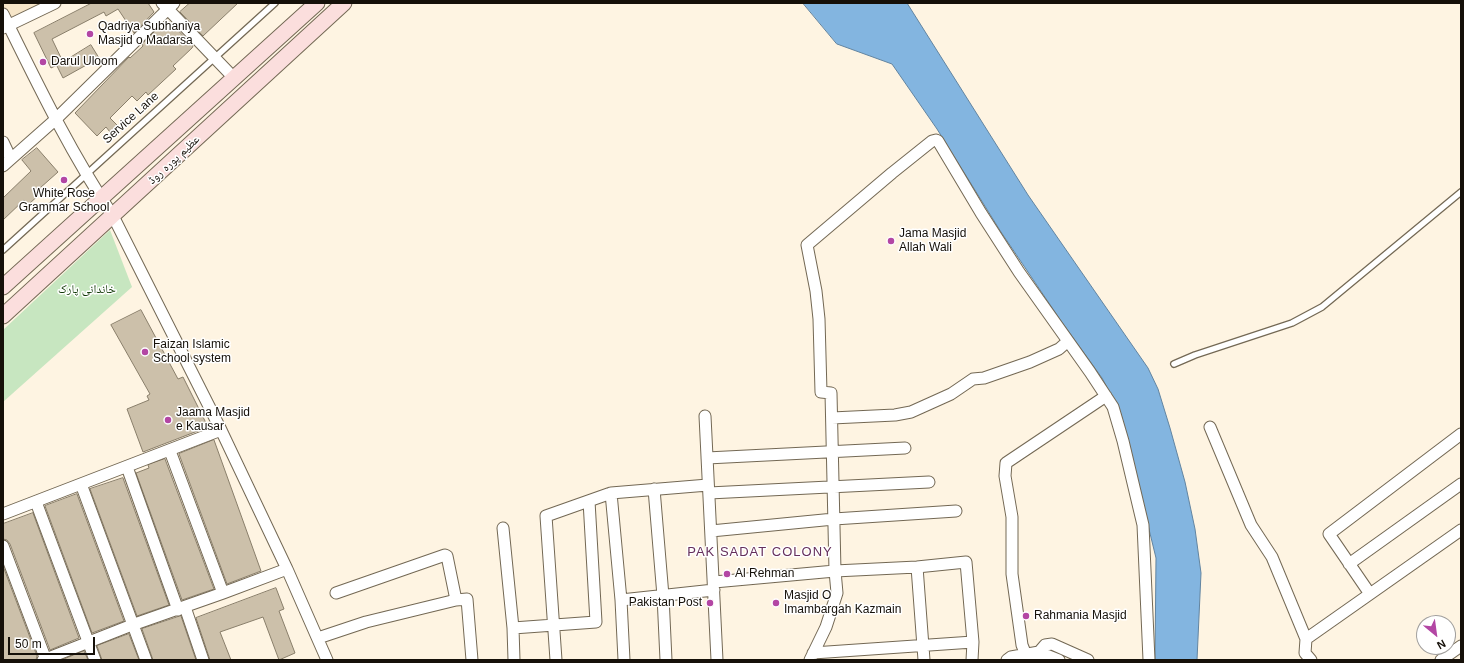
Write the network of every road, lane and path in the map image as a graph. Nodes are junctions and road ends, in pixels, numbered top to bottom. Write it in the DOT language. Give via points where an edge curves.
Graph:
graph roads {
  1 [pos="55,3"];
  2 [pos="275,3"];
  3 [pos="317,3"];
  4 [pos="344,3"];
  5 [pos="168,5"];
  6 [pos="3,14"];
  7 [pos="6,27"];
  8 [pos="214,58"];
  9 [pos="234,78"];
  10 [pos="56,119"];
  11 [pos="3,142"];
  12 [pos="7,162"];
  13 [pos="87,174"];
  14 [pos="1461,192"];
  15 [pos="101,198"];
  16 [pos="113,216"];
  17 [pos="3,250"];
  18 [pos="3,287"];
  19 [pos="3,316"];
  20 [pos="1068,342"];
  21 [pos="1174,364"];
  22 [pos="1106,396"];
  23 [pos="705,416"];
  24 [pos="832,418"];
  25 [pos="1210,427"];
  26 [pos="221,430"];
  27 [pos="1461,434"];
  28 [pos="905,448"];
  29 [pos="832,450"];
  30 [pos="170,451"];
  31 [pos="707,458"];
  32 [pos="127,467"];
  33 [pos="929,482"];
  34 [pos="81,484"];
  35 [pos="1461,484"];
  36 [pos="833,486"];
  37 [pos="654,489"];
  38 [pos="709,489"];
  39 [pos="612,493"];
  40 [pos="588,501"];
  41 [pos="36,502"];
  42 [pos="956,511"];
  43 [pos="3,514"];
  44 [pos="834,519"];
  45 [pos="503,528"];
  46 [pos="711,530"];
  47 [pos="1461,530"];
  48 [pos="3,546"];
  49 [pos="1349,564"];
  50 [pos="917,567"];
  51 [pos="287,569"];
  52 [pos="835,571"];
  53 [pos="714,586"];
  54 [pos="223,593"];
  55 [pos="336,593"];
  56 [pos="1370,594"];
  57 [pos="663,596"];
  58 [pos="456,600"];
  59 [pos="621,600"];
  60 [pos="181,608"];
  61 [pos="132,625"];
  62 [pos="554,626"];
  63 [pos="513,628"];
  64 [pos="318,638"];
  65 [pos="1306,639"];
  66 [pos="972,642"];
  67 [pos="88,643"];
  68 [pos="923,645"];
  69 [pos="1461,646"];
  70 [pos="1026,655"];
  71 [pos="811,656"];
  72 [pos="1039,656"];
  73 [pos="44,660"];
  74 [pos="95,660"];
  75 [pos="146,660"];
  76 [pos="203,660"];
  77 [pos="328,660"];
  78 [pos="472,660"];
  79 [pos="514,660"];
  80 [pos="556,660"];
  81 [pos="624,660"];
  82 [pos="666,660"];
  83 [pos="717,660"];
  84 [pos="924,660"];
  85 [pos="972,660"];
  86 [pos="1007,660"];
  87 [pos="1059,660"];
  88 [pos="1088,660"];
  89 [pos="1149,660"];
  90 [pos="1311,660"];
  91 [pos="1441,660"];
  1 -- 7 [label="street"];
  2 -- 8 [label="lane, Service Lane"];
  3 -- 9 [label="main road, عظیم پورہ روڈ"];
  4 -- 16 [label="main road, عظیم پورہ روڈ"];
  5 -- 8 [label="street"];
  5 -- 10 [label="street"];
  6 -- 7 [label="street"];
  7 -- 10 [label="street"];
  8 -- 9 [label="street"];
  8 -- 13 [label="lane, Service Lane"];
  9 -- 15 [label="main road, عظیم پورہ روڈ"];
  10 -- 12 [label="street"];
  10 -- 13 [label="street"];
  11 -- 12 [label="street"];
  13 -- 15 [label="street"];
  13 -- 17 [label="lane, Service Lane"];
  14 -- 21 [label="lane" via="1322,307 1292,324 1194,355"];
  15 -- 16 [label="street"];
  15 -- 18 [label="main road, عظیم پورہ روڈ"];
  16 -- 19 [label="main road, عظیم پورہ روڈ"];
  16 -- 26 [label="street"];
  20 -- 22 [label="street"];
  20 -- 24 [label="street" via="1030,362 984,378 973,379 951,394 911,412"];
  20 -- 24 [label="street" via="1010,259 938,141 932,141 807,245 819,319 821,392 831,393"];
  22 -- 70 [label="street" via="1006,463 1005,476 1012,517 1012,574 1022,645"];
  22 -- 89 [label="street" via="1113,407 1123,441 1143,525"];
  23 -- 31 [label="street"];
  24 -- 29 [label="street"];
  25 -- 65 [label="street" via="1251,525 1272,557"];
  26 -- 30 [label="street"];
  26 -- 51 [label="street"];
  27 -- 49 [label="street" via="1329,534"];
  28 -- 29 [label="street"];
  29 -- 31 [label="street"];
  29 -- 36 [label="street"];
  30 -- 32 [label="street"];
  30 -- 54 [label="street"];
  31 -- 38 [label="street"];
  32 -- 34 [label="street"];
  32 -- 60 [label="street"];
  33 -- 36 [label="street"];
  34 -- 41 [label="street"];
  34 -- 61 [label="street"];
  35 -- 49 [label="street"];
  36 -- 38 [label="street"];
  36 -- 44 [label="street"];
  37 -- 38 [label="street"];
  37 -- 39 [label="street"];
  37 -- 57 [label="street"];
  38 -- 46 [label="street"];
  39 -- 40 [label="street"];
  39 -- 59 [label="street"];
  40 -- 62 [label="street" via="546,516"];
  40 -- 62 [label="street" via="596,622"];
  41 -- 43 [label="street"];
  41 -- 67 [label="street"];
  42 -- 44 [label="street"];
  44 -- 46 [label="street"];
  44 -- 52 [label="street"];
  45 -- 63 [label="street"];
  46 -- 53 [label="street"];
  47 -- 56 [label="street"];
  48 -- 73 [label="street"];
  49 -- 56 [label="street"];
  50 -- 52 [label="street"];
  50 -- 66 [label="street" via="966,562"];
  50 -- 68 [label="street"];
  51 -- 54 [label="street"];
  51 -- 64 [label="street"];
  52 -- 53 [label="street"];
  52 -- 71 [label="street" via="837,593 826,627"];
  53 -- 57 [label="street"];
  53 -- 83 [label="street"];
  54 -- 60 [label="street"];
  55 -- 58 [label="street" via="445,555"];
  56 -- 65 [label="street"];
  57 -- 59 [label="street"];
  57 -- 82 [label="street"];
  58 -- 64 [label="street" via="366,622"];
  58 -- 78 [label="street" via="467,600"];
  59 -- 81 [label="street"];
  60 -- 61 [label="street"];
  60 -- 76 [label="street"];
  61 -- 67 [label="street"];
  61 -- 75 [label="street"];
  62 -- 63 [label="street"];
  62 -- 80 [label="street"];
  63 -- 79 [label="street"];
  64 -- 77 [label="street"];
  65 -- 90 [label="street" via="1305,653"];
  66 -- 68 [label="street"];
  66 -- 85 [label="street"];
  67 -- 73 [label="street"];
  67 -- 74 [label="street"];
  68 -- 71 [label="street"];
  68 -- 84 [label="street"];
  69 -- 91 [label="street"];
  70 -- 72 [label="street"];
  70 -- 86 [label="street"];
  72 -- 87 [label="street"];
  72 -- 88 [label="street" via="1045,645 1052,644"];
}
